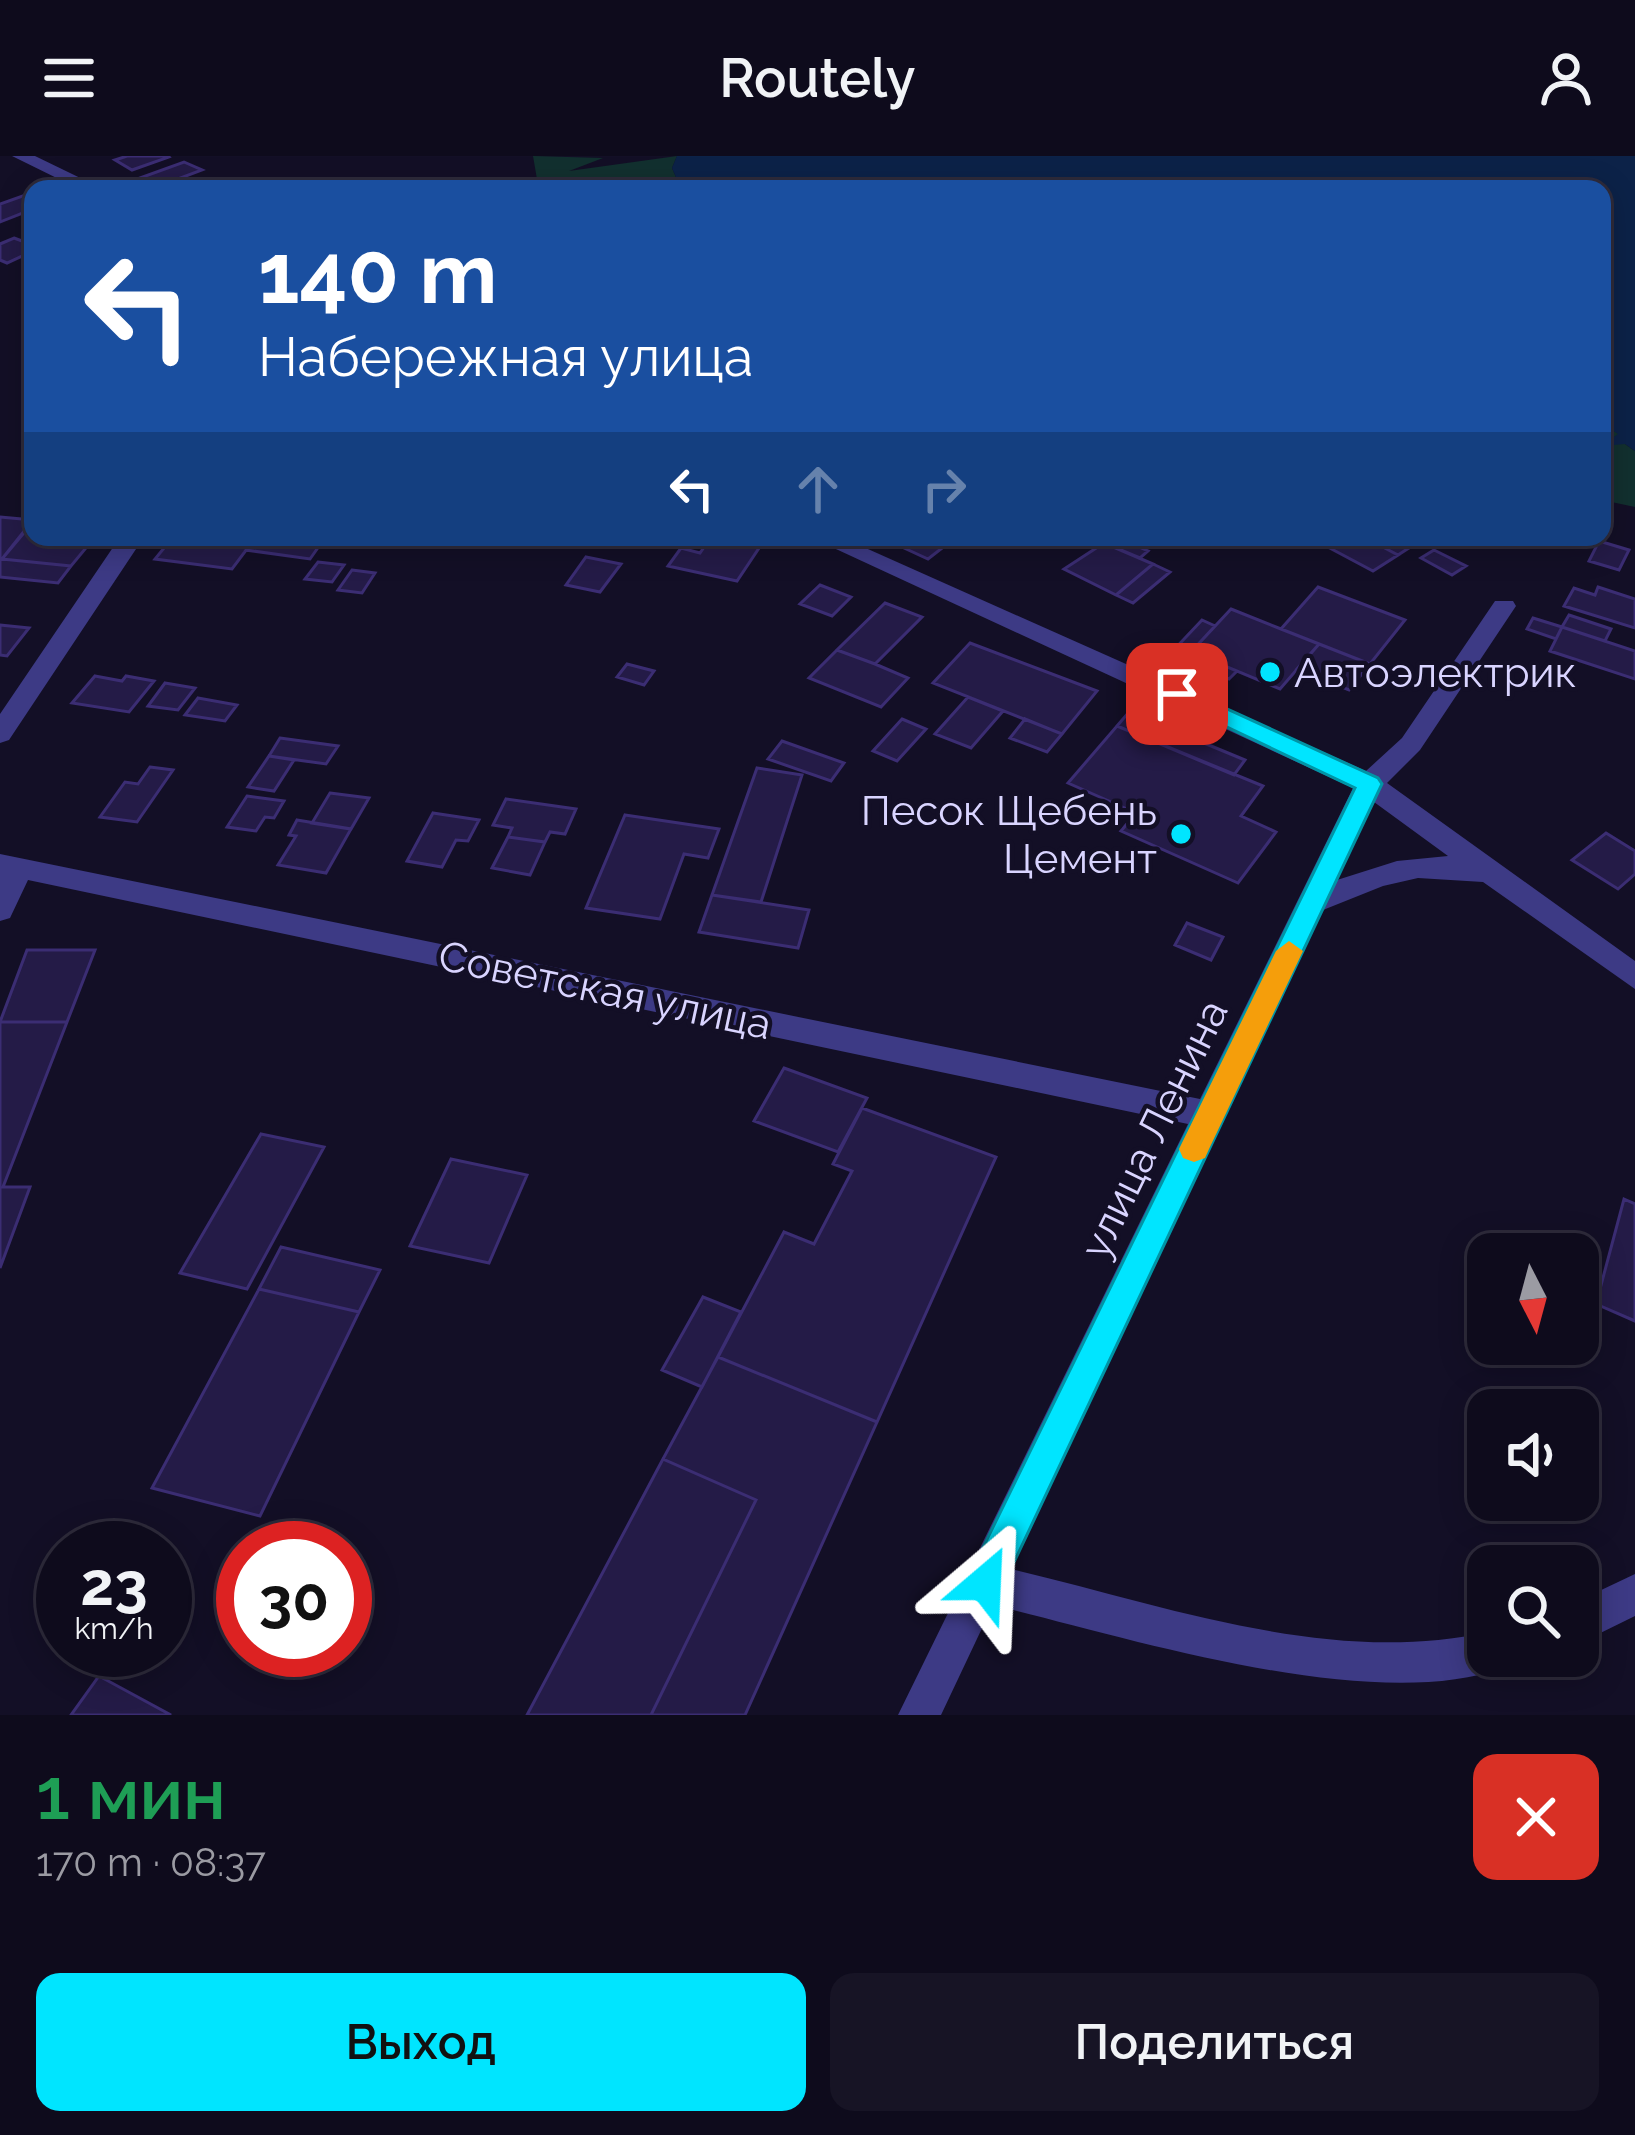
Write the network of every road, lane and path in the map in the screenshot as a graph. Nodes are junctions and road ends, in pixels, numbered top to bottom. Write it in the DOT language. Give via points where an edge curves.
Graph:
graph roads {
  1 [pos="21,156"];
  2 [pos="74,180"];
  3 [pos="126,546"];
  4 [pos="842,546"];
  5 [pos="1504,606"];
  6 [pos="0,734"];
  7 [pos="1369,784"];
  8 [pos="9,866"];
  9 [pos="1498,875"];
  10 [pos="1312,903"];
  11 [pos="0,910"];
  12 [pos="1635,977"];
  13 [pos="1210,1115"];
  14 [pos="985,1583"];
  15 [pos="1635,1594"];
  16 [pos="1599,1612"];
  17 [pos="1467,1658"];
  18 [pos="919,1715"];
  1 -- 2 [label="street"];
  3 -- 6 [label="street"];
  4 -- 7 [label="street"];
  5 -- 7 [label="street, улица Ленина" via="1411,744"];
  7 -- 9 [label="street"];
  7 -- 10 [label="street, улица Ленина"];
  8 -- 11 [label="street"];
  8 -- 13 [label="street, Советская улица"];
  9 -- 10 [label="street" via="1413,867"];
  9 -- 12 [label="street"];
  10 -- 13 [label="street, улица Ленина"];
  13 -- 14 [label="street, улица Ленина"];
  14 -- 17 [label="street" via="1312,1661 1430,1666"];
  14 -- 18 [label="street, улица Ленина"];
  15 -- 16 [label="street"];
}
